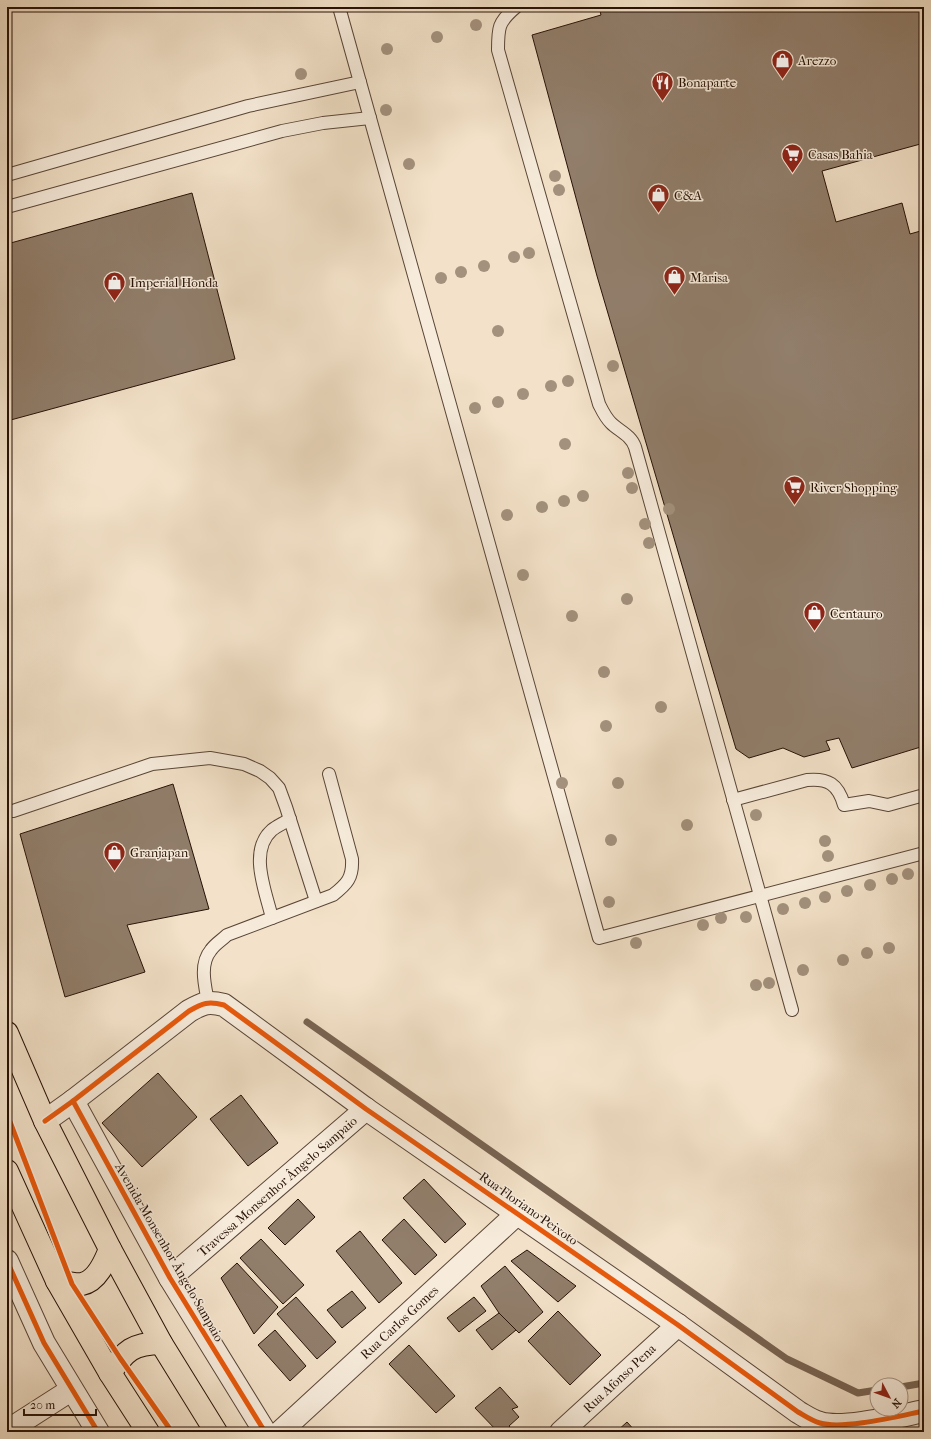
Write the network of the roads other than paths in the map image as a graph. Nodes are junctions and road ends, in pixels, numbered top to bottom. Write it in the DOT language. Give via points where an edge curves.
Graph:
graph roads {
  1 [pos="339,7"];
  2 [pos="516,7"];
  3 [pos="360,82"];
  4 [pos="370,118"];
  5 [pos="7,175"];
  6 [pos="7,207"];
  7 [pos="329,774"];
  8 [pos="924,795"];
  9 [pos="733,800"];
  10 [pos="13,811"];
  11 [pos="290,819"];
  12 [pos="924,853"];
  13 [pos="760,896"];
  14 [pos="316,902"];
  15 [pos="272,918"];
  16 [pos="216,1004"];
  17 [pos="792,1010"];
  18 [pos="7,1034"];
  19 [pos="73,1101"];
  20 [pos="366,1109"];
  21 [pos="45,1121"];
  22 [pos="7,1171"];
  23 [pos="518,1213"];
  24 [pos="110,1249"];
  25 [pos="7,1261"];
  26 [pos="170,1278"];
  27 [pos="57,1281"];
  28 [pos="678,1324"];
  29 [pos="161,1343"];
  30 [pos="110,1373"];
  31 [pos="72,1390"];
  32 [pos="924,1411"];
  33 [pos="823,1428"];
  34 [pos="7,1431"];
  35 [pos="98,1432"];
  36 [pos="148,1432"];
  37 [pos="216,1432"];
  38 [pos="265,1432"];
  39 [pos="280,1432"];
  40 [pos="561,1432"];
  1 -- 3 [label="lane"];
  2 -- 9 [label="lane" via="503,20 498,30 498,50 599,404 610,422 631,439 635,447"];
  3 -- 4 [label="lane"];
  3 -- 5 [label="lane" via="248,106"];
  4 -- 6 [label="lane" via="282,131"];
  4 -- 13 [label="lane" via="599,938"];
  7 -- 14 [label="lane" via="352,866 344,887"];
  8 -- 9 [label="lane" via="888,806 869,800 844,805 841,794 835,787 819,779"];
  9 -- 13 [label="lane"];
  10 -- 11 [label="lane" via="152,764 210,758 244,764 270,778 279,788"];
  11 -- 14 [label="lane"];
  11 -- 15 [label="lane" via="266,836 259,852 260,870"];
  12 -- 13 [label="lane"];
  13 -- 17 [label="lane"];
  14 -- 15 [label="lane"];
  15 -- 16 [label="lane" via="227,935 210,951 204,971"];
  16 -- 19 [label="street" via="200,1004 189,1011"];
  16 -- 20 [label="street, Rua Floriano Peixoto"];
  18 -- 21 [label="main road"];
  19 -- 21 [label="street"];
  19 -- 26 [label="street, Avenida Monsenhor Ângelo Sampaio"];
  20 -- 23 [label="street, Rua Floriano Peixoto"];
  20 -- 26 [label="street, Travessa Monsenhor Ângelo Sampaio"];
  21 -- 24 [label="main road"];
  22 -- 27 [label="main road"];
  23 -- 28 [label="street, Rua Floriano Peixoto"];
  23 -- 39 [label="street, Rua Carlos Gomes"];
  24 -- 27 [label="main road" via="100,1270 82,1284"];
  24 -- 29 [label="main road"];
  25 -- 31 [label="street" via="44,1343"];
  26 -- 38 [label="street, Avenida Monsenhor Ângelo Sampaio"];
  27 -- 30 [label="main road"];
  28 -- 33 [label="street, Rua Floriano Peixoto"];
  28 -- 40 [label="street, Rua Afonso Pena"];
  29 -- 30 [label="main road" via="134,1347 120,1358"];
  29 -- 37 [label="main road"];
  30 -- 36 [label="main road"];
  31 -- 34 [label="street"];
  31 -- 35 [label="street"];
  32 -- 33 [label="street"];
}
